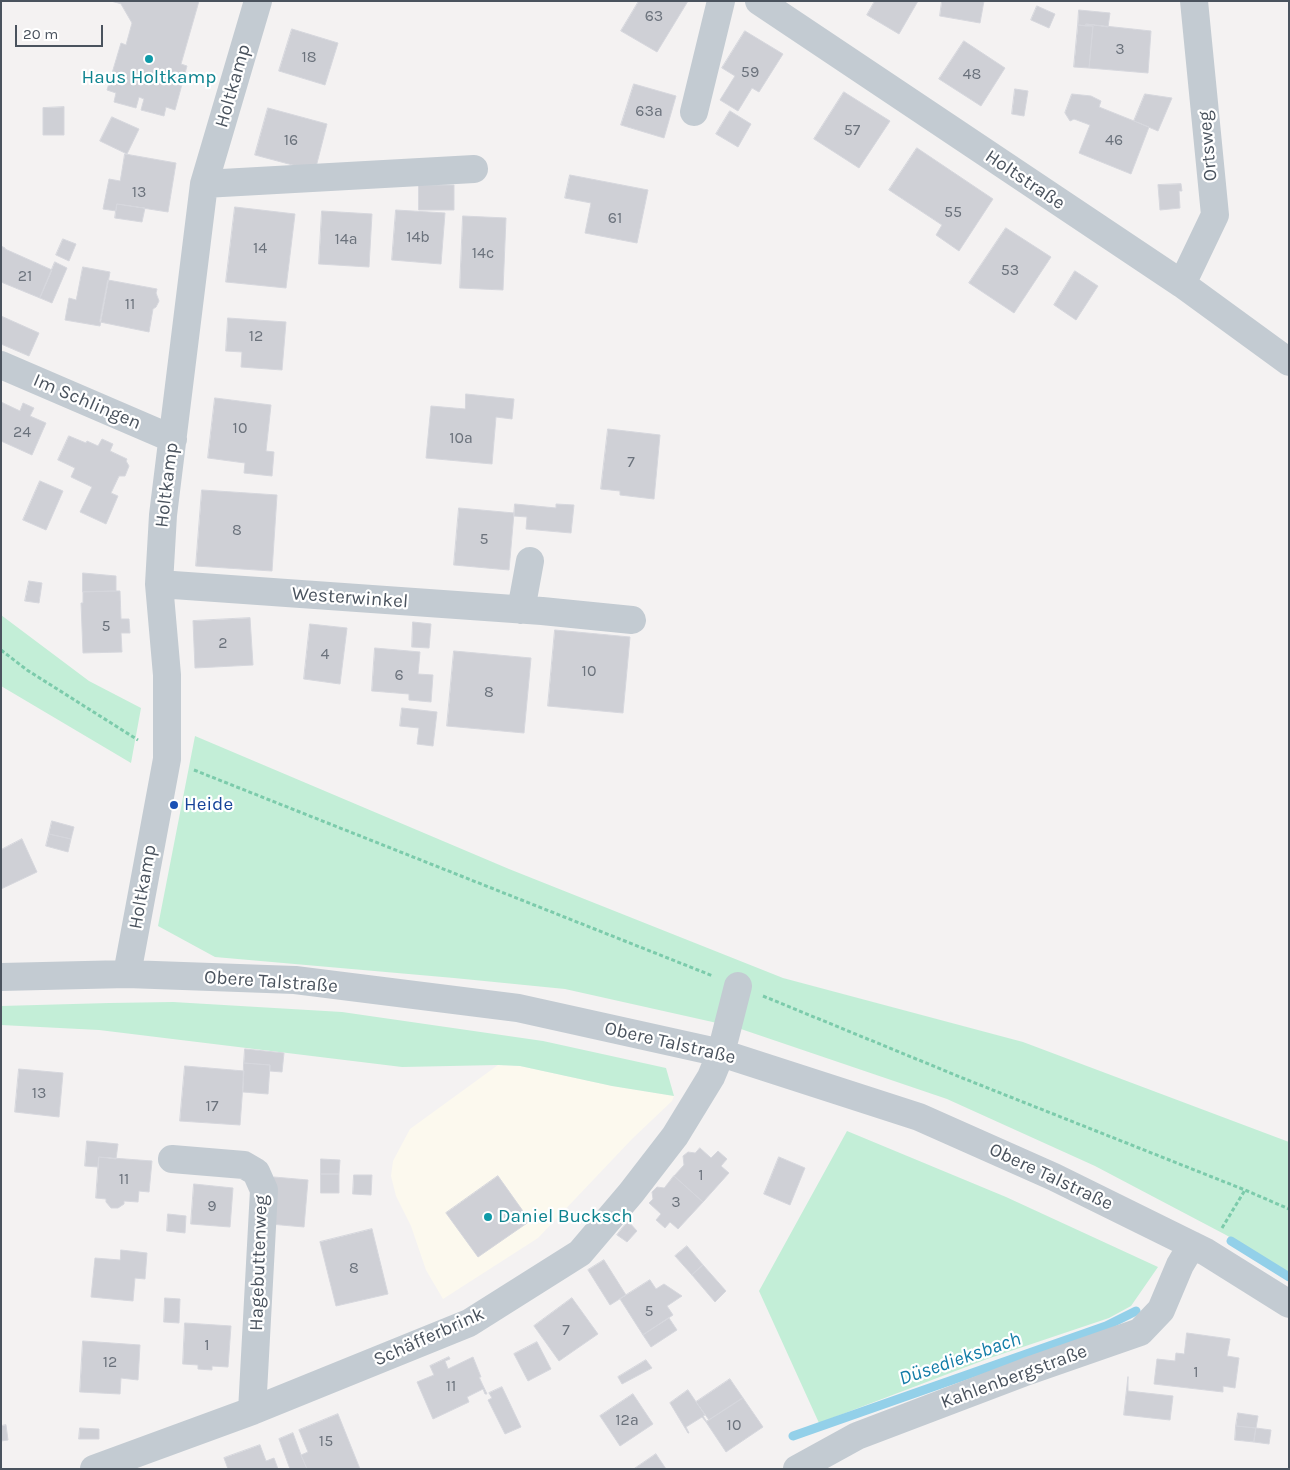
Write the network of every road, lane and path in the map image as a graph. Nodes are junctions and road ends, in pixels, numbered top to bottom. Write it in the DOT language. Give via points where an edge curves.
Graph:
graph roads {
  1 [pos="258,1"];
  2 [pos="721,1"];
  3 [pos="759,1"];
  4 [pos="1194,1"];
  5 [pos="694,112"];
  6 [pos="474,169"];
  7 [pos="204,184"];
  8 [pos="1182,284"];
  9 [pos="1289,362"];
  10 [pos="1,365"];
  11 [pos="173,439"];
  12 [pos="530,561"];
  13 [pos="159,584"];
  14 [pos="532,611"];
  15 [pos="632,620"];
  16 [pos="1,650"];
  17 [pos="167,759"];
  18 [pos="127,974"];
  19 [pos="1,977"];
  20 [pos="738,986"];
  21 [pos="720,1053"];
  22 [pos="172,1159"];
  23 [pos="1245,1190"];
  24 [pos="1289,1209"];
  25 [pos="1199,1249"];
  26 [pos="1289,1304"];
  27 [pos="252,1411"];
  28 [pos="94,1469"];
  29 [pos="797,1469"];
  1 -- 7 [label="street, Holtkamp"];
  2 -- 5 [label="street"];
  3 -- 8 [label="street, Holtstraße"];
  4 -- 8 [label="street, Ortsweg" via="1214,215"];
  6 -- 7 [label="street"];
  7 -- 11 [label="street, Holtkamp"];
  8 -- 9 [label="street, Holtstraße"];
  10 -- 11 [label="street, Im Schlingen"];
  11 -- 13 [label="street, Holtkamp" via="163,515"];
  12 -- 14 [label="street"];
  13 -- 14 [label="street, Westerwinkel"];
  13 -- 17 [label="street, Holtkamp" via="167,675"];
  14 -- 15 [label="street, Westerwinkel"];
  16 -- 17 [label="path"];
  17 -- 18 [label="street, Holtkamp"];
  17 -- 20 [label="path"];
  18 -- 19 [label="street, Obere Talstraße"];
  18 -- 21 [label="street, Obere Talstraße" via="295,980 518,1008"];
  20 -- 21 [label="street, Schäfferbrink"];
  20 -- 23 [label="path"];
  21 -- 25 [label="street, Obere Talstraße" via="918,1117 1054,1177"];
  21 -- 27 [label="street, Schäfferbrink" via="711,1077 675,1136 580,1253 469,1324"];
  22 -- 27 [label="street, Hagebuttenweg" via="244,1165 256,1172 264,1190"];
  23 -- 24 [label="path"];
  23 -- 25 [label="path"];
  25 -- 26 [label="street, Obere Talstraße"];
  25 -- 29 [label="street, Kahlenbergstraße" via="1180,1265 1161,1310 1140,1332 857,1436"];
  27 -- 28 [label="street, Schäfferbrink"];
}
